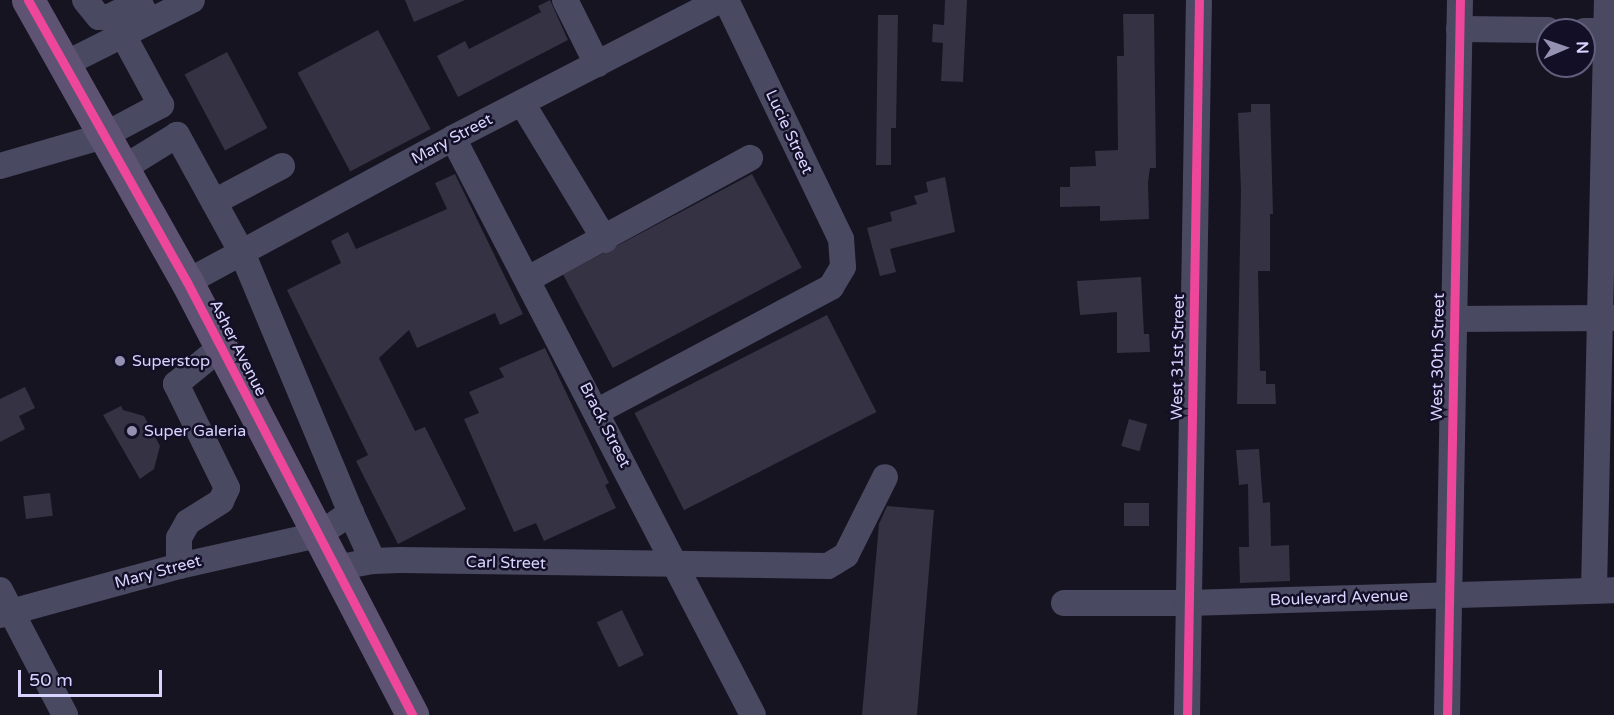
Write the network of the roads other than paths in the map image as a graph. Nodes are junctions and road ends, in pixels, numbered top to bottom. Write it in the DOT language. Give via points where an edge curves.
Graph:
graph roads {
  1 [pos="28,0"];
  2 [pos="85,0"];
  3 [pos="192,0"];
  4 [pos="565,0"];
  5 [pos="720,0"];
  6 [pos="726,0"];
  7 [pos="1199,0"];
  8 [pos="1460,0"];
  9 [pos="1607,0"];
  10 [pos="149,21"];
  11 [pos="1459,28"];
  12 [pos="1536,30"];
  13 [pos="1601,31"];
  14 [pos="123,35"];
  15 [pos="65,64"];
  16 [pos="597,64"];
  17 [pos="522,104"];
  18 [pos="161,105"];
  19 [pos="177,135"];
  20 [pos="103,136"];
  21 [pos="453,138"];
  22 [pos="750,158"];
  23 [pos="0,166"];
  24 [pos="282,166"];
  25 [pos="122,169"];
  26 [pos="214,202"];
  27 [pos="604,240"];
  28 [pos="242,254"];
  29 [pos="528,279"];
  30 [pos="187,282"];
  31 [pos="1454,319"];
  32 [pos="1608,319"];
  33 [pos="220,348"];
  34 [pos="598,411"];
  35 [pos="885,477"];
  36 [pos="351,513"];
  37 [pos="318,535"];
  38 [pos="373,561"];
  39 [pos="179,566"];
  40 [pos="677,567"];
  41 [pos="336,568"];
  42 [pos="1604,590"];
  43 [pos="1449,595"];
  44 [pos="1064,603"];
  45 [pos="1188,603"];
  46 [pos="4,606"];
  47 [pos="65,715"];
  48 [pos="412,715"];
  49 [pos="753,715"];
  50 [pos="1187,715"];
  51 [pos="1447,715"];
  1 -- 15 [label="main road, Asher Avenue"];
  2 -- 10 [label="street" via="99,17 109,17 134,5 141,6"];
  3 -- 10 [label="street"];
  4 -- 16 [label="street"];
  5 -- 16 [label="street, Mary Street"];
  6 -- 34 [label="street, Lucie Street" via="841,239 843,267 831,287"];
  7 -- 45 [label="street, West 31st Street"];
  8 -- 11 [label="street, West 30th Street"];
  9 -- 13 [label="street"];
  10 -- 14 [label="street"];
  11 -- 12 [label="street"];
  11 -- 31 [label="street, West 30th Street"];
  13 -- 32 [label="street"];
  14 -- 15 [label="street"];
  14 -- 18 [label="street"];
  15 -- 20 [label="main road, Asher Avenue"];
  16 -- 17 [label="street, Mary Street"];
  17 -- 21 [label="street, Mary Street"];
  17 -- 27 [label="street"];
  18 -- 19 [label="street"];
  18 -- 20 [label="street"];
  19 -- 25 [label="street"];
  19 -- 26 [label="street"];
  20 -- 23 [label="street"];
  20 -- 25 [label="main road, Asher Avenue"];
  21 -- 28 [label="street, Mary Street"];
  21 -- 29 [label="street, Brack Street"];
  22 -- 27 [label="street"];
  24 -- 26 [label="street"];
  25 -- 30 [label="main road, Asher Avenue"];
  26 -- 28 [label="street"];
  27 -- 29 [label="street"];
  28 -- 30 [label="street, Mary Street"];
  28 -- 36 [label="street"];
  29 -- 34 [label="street, Brack Street"];
  30 -- 33 [label="main road, Asher Avenue"];
  31 -- 32 [label="street"];
  31 -- 43 [label="street, West 30th Street"];
  32 -- 42 [label="street"];
  33 -- 37 [label="main road, Asher Avenue"];
  33 -- 39 [label="street" via="176,384 227,488 221,501 188,522 179,538"];
  34 -- 40 [label="street, Brack Street"];
  35 -- 40 [label="street, Carl Street" via="840,562 828,566"];
  36 -- 37 [label="street"];
  36 -- 38 [label="street"];
  37 -- 39 [label="street, Mary Street"];
  37 -- 41 [label="main road, Asher Avenue"];
  38 -- 40 [label="street, Carl Street"];
  38 -- 41 [label="street, Carl Street"];
  39 -- 46 [label="street, Mary Street"];
  40 -- 49 [label="street, Brack Street"];
  41 -- 48 [label="main road, Asher Avenue"];
  42 -- 43 [label="street, Boulevard Avenue"];
  43 -- 45 [label="street, Boulevard Avenue"];
  43 -- 51 [label="street, West 30th Street"];
  44 -- 45 [label="street, Boulevard Avenue"];
  45 -- 50 [label="street, West 31st Street"];
  46 -- 47 [label="street"];
}
